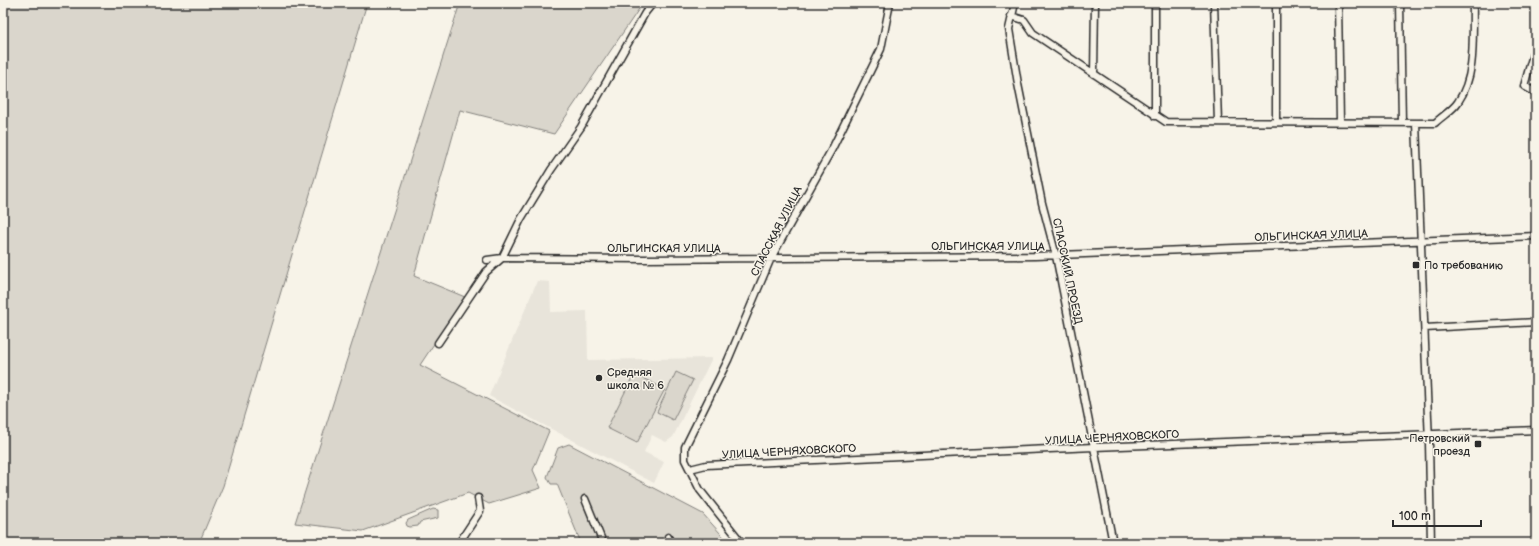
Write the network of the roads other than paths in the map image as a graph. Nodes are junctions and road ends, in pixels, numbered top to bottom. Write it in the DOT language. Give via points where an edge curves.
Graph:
graph roads {
  1 [pos="653,3"];
  2 [pos="890,3"];
  3 [pos="1015,3"];
  4 [pos="1095,3"];
  5 [pos="1155,3"];
  6 [pos="1214,3"];
  7 [pos="1276,3"];
  8 [pos="1338,3"];
  9 [pos="1400,3"];
  10 [pos="1473,3"];
  11 [pos="1012,16"];
  12 [pos="1536,44"];
  13 [pos="1094,74"];
  14 [pos="1534,92"];
  15 [pos="1155,116"];
  16 [pos="1218,122"];
  17 [pos="1276,122"];
  18 [pos="1340,122"];
  19 [pos="1416,122"];
  20 [pos="1402,123"];
  21 [pos="1536,236"];
  22 [pos="1422,240"];
  23 [pos="1056,256"];
  24 [pos="502,258"];
  25 [pos="772,258"];
  26 [pos="487,260"];
  27 [pos="1536,322"];
  28 [pos="1425,328"];
  29 [pos="438,343"];
  30 [pos="1536,430"];
  31 [pos="1429,434"];
  32 [pos="1094,447"];
  33 [pos="690,469"];
  34 [pos="478,498"];
  35 [pos="585,499"];
  36 [pos="459,543"];
  37 [pos="603,543"];
  38 [pos="742,543"];
  39 [pos="1113,543"];
  40 [pos="1431,543"];
  1 -- 24 [label="street" via="581,127 529,207"];
  2 -- 25 [label="street, СПАССКАЯ УЛИЦА" via="881,49 832,149"];
  3 -- 11 [label="street, СПАССКИЙ ПРОЕЗД"];
  4 -- 13 [label="street"];
  5 -- 15 [label="street"];
  6 -- 16 [label="street"];
  7 -- 17 [label="street"];
  8 -- 18 [label="street"];
  9 -- 20 [label="street"];
  10 -- 19 [label="street" via="1472,62 1468,82 1458,103 1435,122"];
  11 -- 13 [label="street" via="1024,20 1034,33"];
  11 -- 23 [label="street, СПАССКИЙ ПРОЕЗД" via="1009,29 1018,84 1042,203"];
  12 -- 14 [label="street" via="1524,86"];
  13 -- 15 [label="street"];
  15 -- 16 [label="street" via="1166,122"];
  16 -- 17 [label="street"];
  17 -- 18 [label="street"];
  18 -- 20 [label="street"];
  19 -- 20 [label="street"];
  19 -- 22 [label="street"];
  21 -- 22 [label="street, ОЛЬГИНСКАЯ УЛИЦА"];
  22 -- 23 [label="street, ОЛЬГИНСКАЯ УЛИЦА"];
  22 -- 28 [label="street"];
  23 -- 25 [label="street, ОЛЬГИНСКАЯ УЛИЦА"];
  23 -- 32 [label="street, СПАССКИЙ ПРОЕЗД"];
  24 -- 25 [label="street, ОЛЬГИНСКАЯ УЛИЦА"];
  24 -- 26 [label="street, ОЛЬГИНСКАЯ УЛИЦА"];
  24 -- 29 [label="street" via="486,272"];
  25 -- 33 [label="street, СПАССКАЯ УЛИЦА" via="728,360 686,446 685,460"];
  27 -- 28 [label="street"];
  28 -- 31 [label="street"];
  30 -- 31 [label="street, УЛИЦА ЧЕРНЯХОВСКОГО"];
  31 -- 32 [label="street, УЛИЦА ЧЕРНЯХОВСКОГО"];
  31 -- 40 [label="street"];
  32 -- 33 [label="street, УЛИЦА ЧЕРНЯХОВСКОГО" via="706,465"];
  32 -- 39 [label="street, СПАССКИЙ ПРОЕЗД"];
  33 -- 38 [label="street, СПАССКАЯ УЛИЦА" via="700,490"];
  34 -- 36 [label="street" via="480,511"];
  35 -- 37 [label="street"];
}
